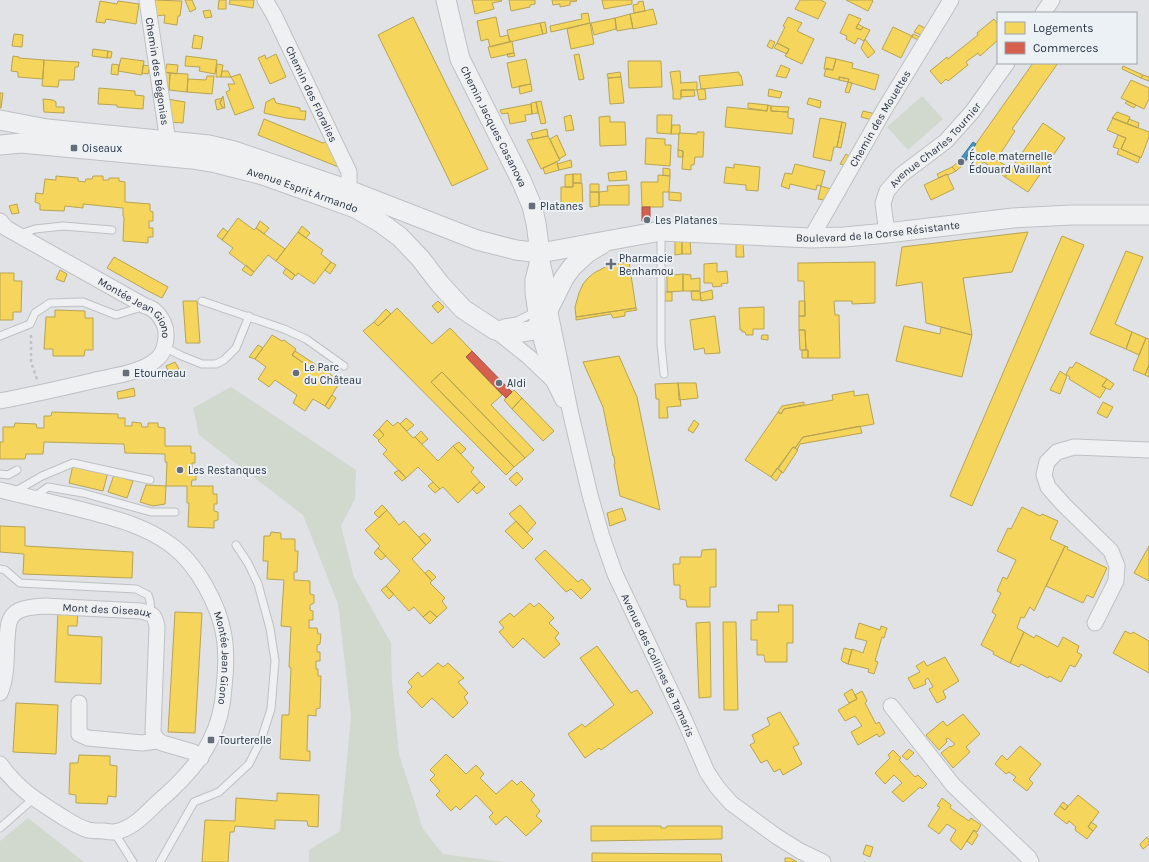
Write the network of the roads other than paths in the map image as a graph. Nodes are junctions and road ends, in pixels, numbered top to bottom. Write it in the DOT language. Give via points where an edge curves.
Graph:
graph roads {
  1 [pos="147,0"];
  2 [pos="265,0"];
  3 [pos="446,0"];
  4 [pos="952,0"];
  5 [pos="1052,0"];
  6 [pos="1044,12"];
  7 [pos="1006,64"];
  8 [pos="0,120"];
  9 [pos="168,142"];
  10 [pos="0,145"];
  11 [pos="346,189"];
  12 [pos="1149,215"];
  13 [pos="0,221"];
  14 [pos="112,230"];
  15 [pos="661,230"];
  16 [pos="887,233"];
  17 [pos="18,234"];
  18 [pos="811,238"];
  19 [pos="608,240"];
  20 [pos="540,253"];
  21 [pos="202,301"];
  22 [pos="145,306"];
  23 [pos="543,312"];
  24 [pos="249,316"];
  25 [pos="478,320"];
  26 [pos="495,330"];
  27 [pos="0,336"];
  28 [pos="164,347"];
  29 [pos="344,366"];
  30 [pos="664,374"];
  31 [pos="553,380"];
  32 [pos="0,401"];
  33 [pos="571,415"];
  34 [pos="1149,450"];
  35 [pos="17,470"];
  36 [pos="0,474"];
  37 [pos="150,480"];
  38 [pos="6,491"];
  39 [pos="32,498"];
  40 [pos="175,512"];
  41 [pos="236,545"];
  42 [pos="0,569"];
  43 [pos="151,613"];
  44 [pos="1095,623"];
  45 [pos="0,693"];
  46 [pos="79,703"];
  47 [pos="891,706"];
  48 [pos="158,741"];
  49 [pos="201,758"];
  50 [pos="0,764"];
  51 [pos="33,799"];
  52 [pos="0,828"];
  53 [pos="114,832"];
  54 [pos="133,862"];
  55 [pos="160,862"];
  56 [pos="824,862"];
  57 [pos="1031,862"];
  1 -- 9 [label="street, Chemin des Bégonias"];
  2 -- 11 [label="street, Chemin des Floralies" via="349,172"];
  3 -- 20 [label="street, Chemin Jacques Casanova" via="460,59 532,206"];
  4 -- 18 [label="street, Chemin des Mouettes" via="884,110"];
  5 -- 6 [label="street"];
  7 -- 16 [label="street, Avenue Charles Tournier" via="972,112 946,141 901,175 887,191 883,203"];
  8 -- 9 [label="street, Avenue Esprit Armando" via="47,129"];
  9 -- 11 [label="street, Avenue Esprit Armando" via="234,151"];
  10 -- 25 [label="street, Avenue Esprit Armando" via="21,143 216,163 263,175 355,208 400,237 463,309"];
  11 -- 20 [label="street, Avenue Esprit Armando" via="477,240"];
  12 -- 16 [label="street, Boulevard de la Corse Résistante" via="1013,218"];
  13 -- 17 [label="street, Montée Jean Giono" via="6,228"];
  14 -- 17 [label="lane" via="63,226"];
  15 -- 18 [label="street, Boulevard de la Corse Résistante"];
  15 -- 19 [label="street, Boulevard de la Corse Résistante"];
  15 -- 30 [label="lane" via="660,344"];
  16 -- 18 [label="street, Boulevard de la Corse Résistante"];
  17 -- 22 [label="street, Montée Jean Giono"];
  19 -- 20 [label="street, Boulevard de la Corse Résistante"];
  19 -- 23 [label="street, Boulevard de la Corse Résistante" via="587,253 572,267"];
  20 -- 23 [label="street, Avenue des Collines de Tamaris" via="546,279"];
  21 -- 24 [label="lane"];
  22 -- 27 [label="lane" via="116,315 83,302 50,303 35,313 30,324"];
  22 -- 28 [label="street, Montée Jean Giono" via="161,317 166,328"];
  23 -- 25 [label="lane" via="503,324"];
  23 -- 26 [label="street, Avenue Esprit Armando" via="534,330"];
  23 -- 31 [label="street, Avenue des Collines de Tamaris"];
  23 -- 33 [label="street, Avenue des Collines de Tamaris"];
  24 -- 28 [label="lane" via="236,348 216,364 202,364"];
  24 -- 29 [label="lane" via="306,339"];
  25 -- 26 [label="street, Avenue Esprit Armando"];
  26 -- 31 [label="street, Avenue des Collines de Tamaris"];
  28 -- 32 [label="street, Montée Jean Giono" via="159,357 138,369"];
  31 -- 33 [label="street, Avenue des Collines de Tamaris"];
  33 -- 56 [label="street, Avenue des Collines de Tamaris" via="590,495 615,574 707,772 731,802 776,836"];
  34 -- 44 [label="street" via="1074,447 1057,452 1047,462 1044,475 1048,487 1111,552 1117,566 1116,581"];
  35 -- 36 [label="lane" via="8,475"];
  37 -- 38 [label="lane" via="73,463"];
  38 -- 39 [label="street, Montée Jean Giono"];
  39 -- 40 [label="lane" via="48,487 83,493 151,512"];
  39 -- 49 [label="street, Montée Jean Giono" via="130,523 173,546 198,574 220,620 226,653 222,706 211,740"];
  41 -- 55 [label="lane" via="258,584 270,628 275,661 271,709 261,740 248,764 219,792 194,802"];
  42 -- 43 [label="lane" via="5,570 20,583 136,589 148,594"];
  43 -- 45 [label="street, Mont des Oiseaux" via="141,610 45,606 20,610 11,618 8,627"];
  43 -- 48 [label="street, Mont des Oiseaux" via="156,619 157,627 153,731"];
  46 -- 48 [label="street" via="79,734 88,738 142,743"];
  47 -- 57 [label="street" via="953,785"];
  48 -- 49 [label="street" via="193,752"];
  49 -- 53 [label="street, Montée Jean Giono" via="172,789 133,824"];
  50 -- 51 [label="street" via="14,782"];
  51 -- 52 [label="lane"];
  51 -- 53 [label="street, Montée Jean Giono" via="77,826 88,830"];
  53 -- 54 [label="lane"];
}
